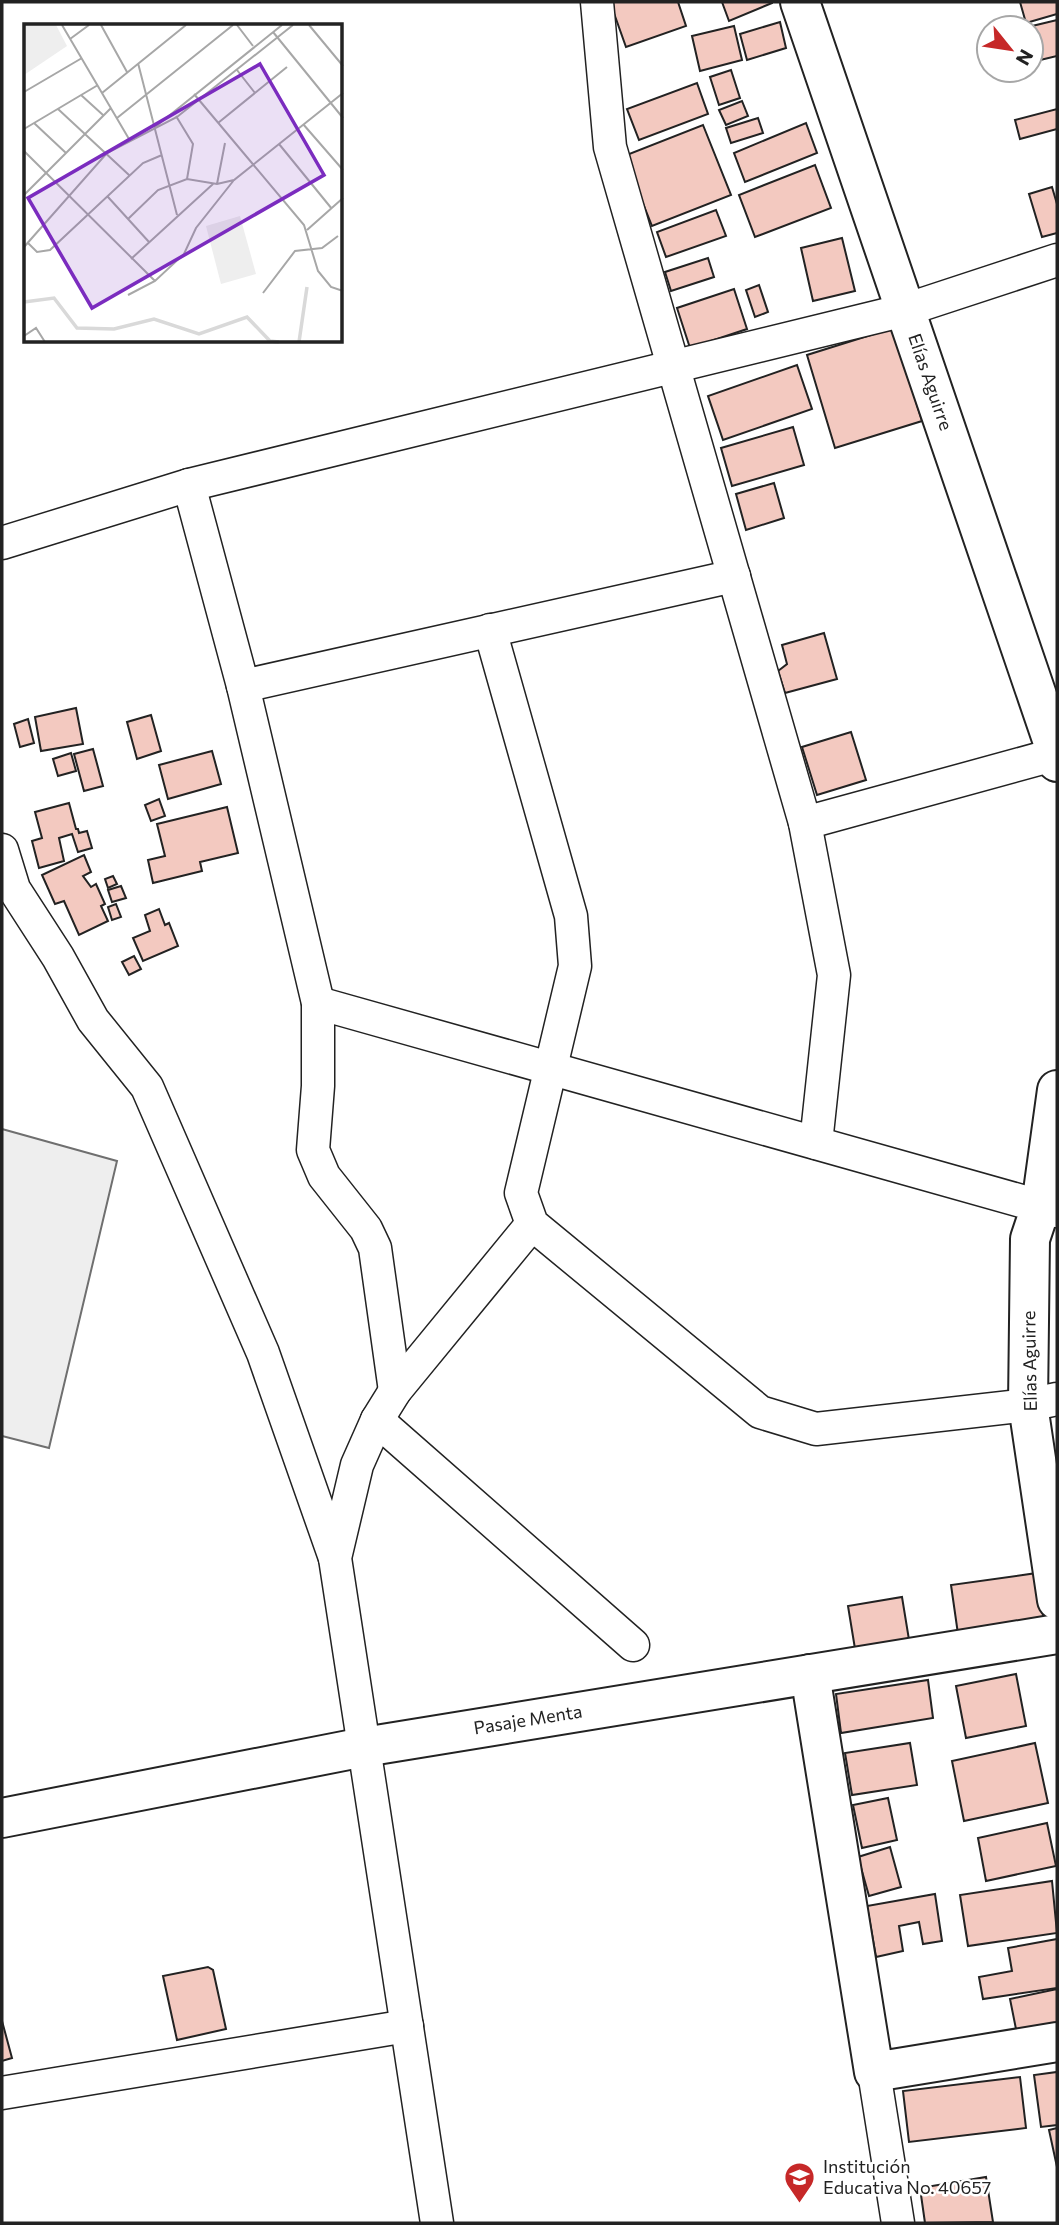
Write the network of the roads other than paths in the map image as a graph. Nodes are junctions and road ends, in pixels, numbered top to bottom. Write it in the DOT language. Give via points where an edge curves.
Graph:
graph roads {
  1 [pos="597,2"];
  2 [pos="800,2"];
  3 [pos="1057,260"];
  4 [pos="905,310"];
  5 [pos="674,365"];
  6 [pos="189,485"];
  7 [pos="2,543"];
  8 [pos="734,576"];
  9 [pos="490,631"];
  10 [pos="243,686"];
  11 [pos="1057,754"];
  12 [pos="1057,762"];
  13 [pos="805,822"];
  14 [pos="2,850"];
  15 [pos="318,1003"];
  16 [pos="551,1068"];
  17 [pos="1057,1090"];
  18 [pos="816,1143"];
  19 [pos="1049,1209"];
  20 [pos="533,1224"];
  21 [pos="1057,1240"];
  22 [pos="396,1391"];
  23 [pos="1043,1402"];
  24 [pos="377,1420"];
  25 [pos="335,1558"];
  26 [pos="1057,1600"];
  27 [pos="1057,1634"];
  28 [pos="633,1645"];
  29 [pos="810,1674"];
  30 [pos="364,1747"];
  31 [pos="2,1818"];
  32 [pos="407,2026"];
  33 [pos="1057,2042"];
  34 [pos="874,2072"];
  35 [pos="2,2093"];
  36 [pos="438,2223"];
  37 [pos="898,2223"];
  1 -- 5 [label="street" via="610,147"];
  2 -- 4 [label="street, Elías Aguirre"];
  3 -- 4 [label="street"];
  4 -- 5 [label="street"];
  4 -- 11 [label="street, Elías Aguirre"];
  5 -- 6 [label="street"];
  5 -- 8 [label="street"];
  6 -- 7 [label="street"];
  6 -- 10 [label="street"];
  8 -- 9 [label="street"];
  8 -- 13 [label="street"];
  9 -- 10 [label="street"];
  9 -- 16 [label="street" via="571,916 575,966"];
  10 -- 15 [label="street"];
  11 -- 12 [label="street, Elías Aguirre"];
  11 -- 13 [label="street"];
  13 -- 18 [label="street" via="834,975"];
  14 -- 25 [label="street" via="13,889 93,1020 147,1087 262,1353"];
  15 -- 16 [label="street"];
  15 -- 22 [label="street" via="313,1150 324,1175 366,1229 375,1248"];
  16 -- 18 [label="street"];
  16 -- 20 [label="street" via="521,1193"];
  17 -- 19 [label="street, Elías Aguirre"];
  18 -- 19 [label="street"];
  19 -- 21 [label="street"];
  19 -- 23 [label="street, Elías Aguirre" via="1030,1239"];
  20 -- 22 [label="street"];
  20 -- 23 [label="street" via="760,1412 817,1429"];
  22 -- 24 [label="street"];
  23 -- 26 [label="street, Elías Aguirre"];
  24 -- 25 [label="street" via="357,1465"];
  24 -- 28 [label="street"];
  25 -- 30 [label="street"];
  27 -- 29 [label="street, Pasaje Menta"];
  29 -- 30 [label="street, Pasaje Menta"];
  29 -- 34 [label="street"];
  30 -- 31 [label="street, Pasaje Menta"];
  30 -- 32 [label="street"];
  32 -- 35 [label="street"];
  32 -- 36 [label="street"];
  33 -- 34 [label="street"];
  34 -- 37 [label="street"];
}
